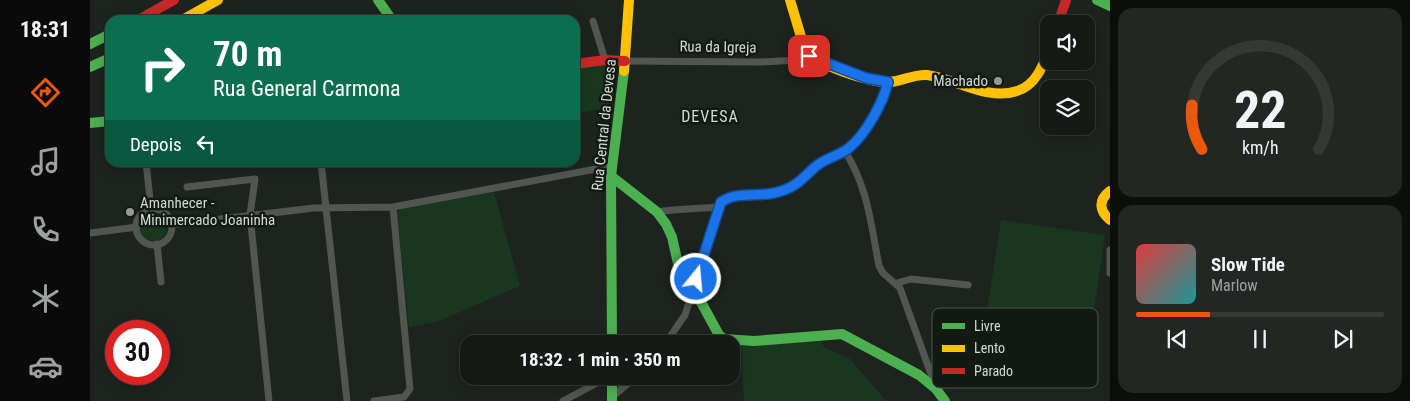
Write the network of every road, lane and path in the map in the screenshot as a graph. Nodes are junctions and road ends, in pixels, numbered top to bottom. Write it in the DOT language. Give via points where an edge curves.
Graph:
graph roads {
  1 [pos="174,0"];
  2 [pos="218,0"];
  3 [pos="378,0"];
  4 [pos="629,0"];
  5 [pos="790,0"];
  6 [pos="1066,0"];
  7 [pos="1097,0"];
  8 [pos="1110,6"];
  9 [pos="147,15"];
  10 [pos="191,15"];
  11 [pos="388,15"];
  12 [pos="1061,15"];
  13 [pos="594,21"];
  14 [pos="105,36"];
  15 [pos="90,44"];
  16 [pos="809,56"];
  17 [pos="105,60"];
  18 [pos="604,60"];
  19 [pos="625,61"];
  20 [pos="580,63"];
  21 [pos="90,67"];
  22 [pos="1040,69"];
  23 [pos="888,82"];
  24 [pos="105,122"];
  25 [pos="90,123"];
  26 [pos="844,150"];
  27 [pos="147,167"];
  28 [pos="322,167"];
  29 [pos="612,171"];
  30 [pos="187,187"];
  31 [pos="1110,191"];
  32 [pos="326,207"];
  33 [pos="392,207"];
  34 [pos="719,207"];
  35 [pos="151,209"];
  36 [pos="657,212"];
  37 [pos="250,215"];
  38 [pos="1110,220"];
  39 [pos="172,225"];
  40 [pos="136,227"];
  41 [pos="90,233"];
  42 [pos="157,244"];
  43 [pos="1110,250"];
  44 [pos="1110,273"];
  45 [pos="161,282"];
  46 [pos="897,283"];
  47 [pos="968,285"];
  48 [pos="692,294"];
  49 [pos="612,335"];
  50 [pos="672,335"];
  51 [pos="932,377"];
  52 [pos="594,385"];
  53 [pos="611,385"];
  54 [pos="627,385"];
  55 [pos="932,386"];
  56 [pos="936,389"];
  57 [pos="612,399"];
  58 [pos="269,401"];
  59 [pos="346,401"];
  60 [pos="374,401"];
  61 [pos="563,401"];
  62 [pos="944,401"];
  1 -- 9 [label="main road"];
  2 -- 10 [label="main road"];
  3 -- 11 [label="main road"];
  4 -- 19 [label="main road, Rua Central da Devesa"];
  5 -- 16 [label="main road"];
  6 -- 12 [label="main road"];
  7 -- 8 [label="main road"];
  13 -- 18 [label="street"];
  14 -- 15 [label="main road"];
  16 -- 19 [label="street, Rua da Igreja" via="798,60 761,62"];
  16 -- 23 [label="main road" via="866,78"];
  17 -- 21 [label="main road"];
  18 -- 19 [label="main road"];
  18 -- 20 [label="main road"];
  19 -- 29 [label="main road, Rua Central da Devesa"];
  22 -- 23 [label="main road" via="1027,88 1013,93 996,93 923,74"];
  23 -- 26 [label="street" via="875,115"];
  24 -- 25 [label="main road"];
  26 -- 34 [label="street" via="816,166 791,188 727,198"];
  26 -- 46 [label="street" via="854,164 865,192 879,266"];
  27 -- 35 [label="street"];
  28 -- 32 [label="street"];
  29 -- 33 [label="street"];
  29 -- 36 [label="main road"];
  29 -- 49 [label="main road, Rua Central da Devesa"];
  30 -- 37 [label="street" via="256,179"];
  31 -- 38 [label="main road" via="1100,204 1102,213"];
  32 -- 33 [label="street"];
  32 -- 37 [label="street"];
  32 -- 59 [label="street"];
  33 -- 60 [label="street" via="410,390 404,397"];
  34 -- 36 [label="street"];
  34 -- 48 [label="street"];
  35 -- 39 [label="street" via="164,212"];
  35 -- 40 [label="street" via="139,218"];
  36 -- 48 [label="main road" via="672,237 682,281"];
  37 -- 39 [label="street"];
  37 -- 58 [label="street"];
  39 -- 42 [label="street" via="169,236"];
  40 -- 41 [label="street"];
  40 -- 42 [label="street" via="143,240"];
  42 -- 45 [label="street"];
  43 -- 44 [label="street"];
  46 -- 47 [label="street" via="911,279"];
  46 -- 51 [label="street"];
  48 -- 50 [label="street"];
  48 -- 55 [label="main road" via="701,302 724,339 754,341 842,334 898,362"];
  52 -- 61 [label="street"];
  53 -- 57 [label="main road"];
  54 -- 57 [label="street"];
  56 -- 62 [label="main road"];
}
